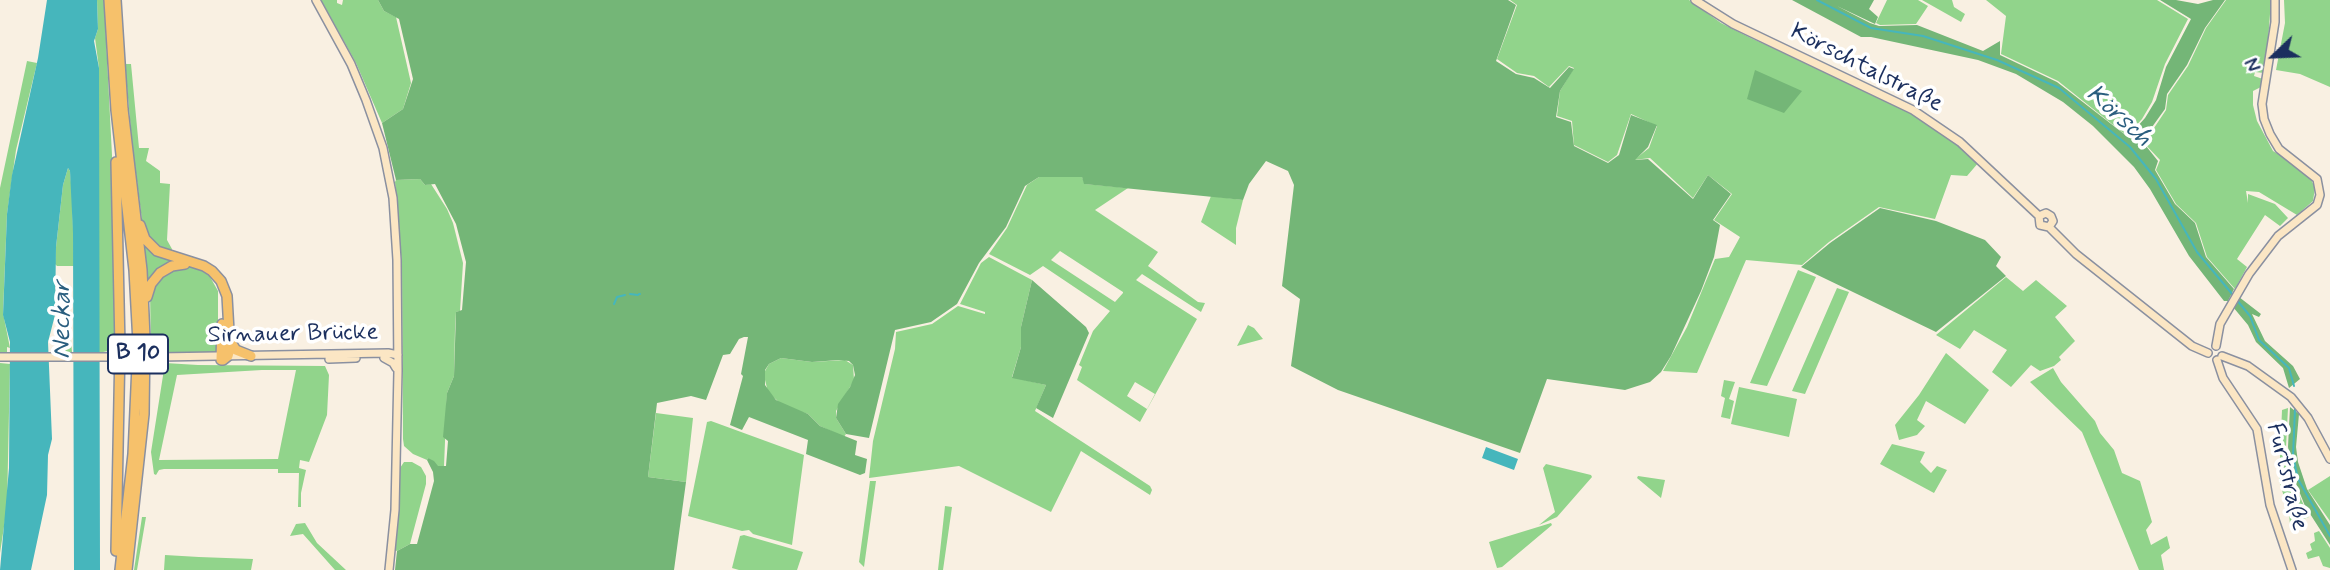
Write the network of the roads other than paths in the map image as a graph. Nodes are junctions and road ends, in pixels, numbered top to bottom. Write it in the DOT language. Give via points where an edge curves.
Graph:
graph roads {
  1 [pos="109,0"];
  2 [pos="116,0"];
  3 [pos="316,0"];
  4 [pos="1695,0"];
  5 [pos="2275,0"];
  6 [pos="118,138"];
  7 [pos="135,207"];
  8 [pos="145,315"];
  9 [pos="398,334"];
  10 [pos="229,338"];
  11 [pos="2216,346"];
  12 [pos="2208,353"];
  13 [pos="398,355"];
  14 [pos="251,356"];
  15 [pos="383,356"];
  16 [pos="0,357"];
  17 [pos="117,357"];
  18 [pos="223,358"];
  19 [pos="2219,358"];
  20 [pos="398,371"];
  21 [pos="2330,459"];
  22 [pos="118,570"];
  23 [pos="127,570"];
  24 [pos="389,570"];
  25 [pos="2292,570"];
  1 -- 6 [label="highway, B 10"];
  2 -- 7 [label="highway, B 10"];
  3 -- 9 [label="main road" via="359,82 383,148 395,216"];
  4 -- 12 [label="main road, Körschtalstraße" via="1732,24 1913,110 1960,142 2039,216 2040,225 2049,227 2192,346"];
  5 -- 11 [label="main road" via="2262,104 2270,134 2284,154 2316,179 2320,195 2312,210 2271,244 2237,292 2219,328"];
  6 -- 17 [label="highway"];
  6 -- 22 [label="highway, B 10" via="138,344 133,454"];
  7 -- 8 [label="highway, B 10"];
  7 -- 10 [label="highway" via="143,235 153,249 200,264 218,277 226,296"];
  8 -- 18 [label="highway" via="151,284 163,270 181,264 204,269 222,295"];
  8 -- 23 [label="highway, B 10" via="144,414"];
  9 -- 13 [label="main road"];
  9 -- 15 [label="main road"];
  10 -- 14 [label="highway" via="236,350"];
  10 -- 18 [label="highway"];
  11 -- 12 [label="main road"];
  11 -- 19 [label="main road" via="2222,350"];
  12 -- 19 [label="main road" via="2211,359"];
  13 -- 15 [label="main road, Sirnauer Brücke"];
  13 -- 20 [label="main road"];
  14 -- 15 [label="main road, Sirnauer Brücke"];
  14 -- 18 [label="main road, Sirnauer Brücke"];
  15 -- 18 [label="main road, Sirnauer Brücke"];
  15 -- 20 [label="main road"];
  16 -- 17 [label="main road, Sirnauer Brücke"];
  17 -- 18 [label="main road, Sirnauer Brücke, bridge"];
  17 -- 22 [label="highway"];
  19 -- 21 [label="main road" via="2248,366 2291,397"];
  19 -- 25 [label="main road, Furtstraße" via="2223,377 2257,429 2270,505"];
  20 -- 24 [label="main road"];
}
